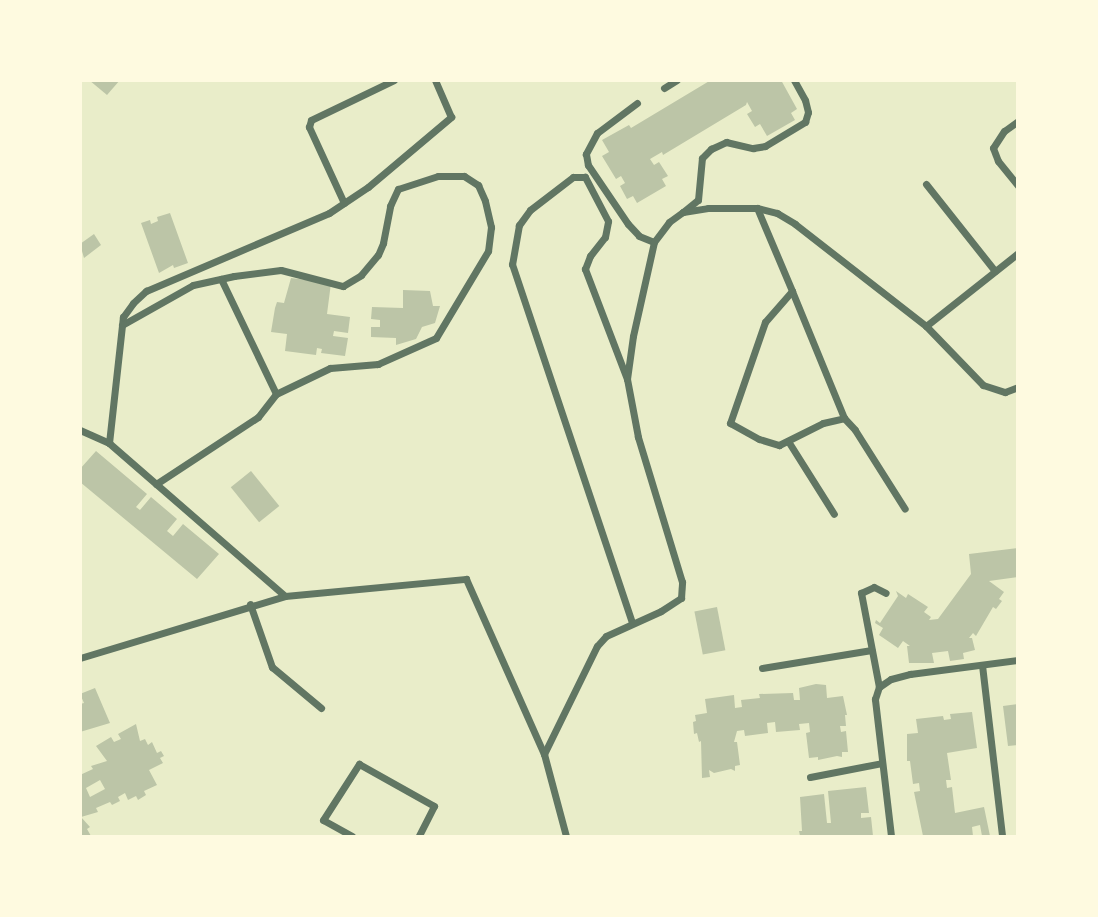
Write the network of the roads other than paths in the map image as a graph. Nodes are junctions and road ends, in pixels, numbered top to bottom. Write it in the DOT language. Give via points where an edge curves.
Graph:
graph roads {
  1 [pos="394,80"];
  2 [pos="435,80"];
  3 [pos="677,80"];
  4 [pos="793,80"];
  5 [pos="664,88"];
  6 [pos="638,103"];
  7 [pos="1017,121"];
  8 [pos="926,184"];
  9 [pos="1017,186"];
  10 [pos="344,203"];
  11 [pos="757,208"];
  12 [pos="683,212"];
  13 [pos="654,242"];
  14 [pos="1017,253"];
  15 [pos="995,271"];
  16 [pos="220,279"];
  17 [pos="792,291"];
  18 [pos="121,325"];
  19 [pos="926,326"];
  20 [pos="627,379"];
  21 [pos="1017,387"];
  22 [pos="276,394"];
  23 [pos="844,418"];
  24 [pos="80,430"];
  25 [pos="788,440"];
  26 [pos="108,443"];
  27 [pos="156,484"];
  28 [pos="905,509"];
  29 [pos="834,514"];
  30 [pos="887,593"];
  31 [pos="285,596"];
  32 [pos="250,604"];
  33 [pos="632,622"];
  34 [pos="872,650"];
  35 [pos="80,658"];
  36 [pos="1017,660"];
  37 [pos="982,665"];
  38 [pos="762,668"];
  39 [pos="879,687"];
  40 [pos="321,708"];
  41 [pos="544,754"];
  42 [pos="882,763"];
  43 [pos="810,778"];
  44 [pos="352,836"];
  45 [pos="419,836"];
  46 [pos="566,836"];
  47 [pos="891,836"];
  48 [pos="1002,836"];
  1 -- 10 [label="street" via="311,120 309,127"];
  2 -- 10 [label="street" via="451,117 446,124"];
  3 -- 5 [label="street"];
  4 -- 12 [label="street" via="806,100 805,122 765,146 726,142 712,149 702,159 698,200"];
  6 -- 13 [label="street" via="597,133 586,154 588,165 628,224 639,236"];
  7 -- 9 [label="street" via="993,148"];
  8 -- 15 [label="street"];
  10 -- 18 [label="street" via="146,291"];
  11 -- 12 [label="street"];
  11 -- 17 [label="street"];
  11 -- 19 [label="street" via="795,224"];
  12 -- 13 [label="street"];
  13 -- 20 [label="street"];
  14 -- 15 [label="street"];
  15 -- 19 [label="street"];
  16 -- 18 [label="street" via="193,285"];
  16 -- 22 [label="street"];
  16 -- 22 [label="street" via="281,270 343,286 361,275 378,255 398,189 438,176 464,176 482,193 491,227 488,251 436,338 378,364 331,368"];
  17 -- 23 [label="street"];
  17 -- 25 [label="street" via="765,322 730,423 779,445"];
  18 -- 26 [label="street"];
  19 -- 21 [label="street" via="983,385 1005,392"];
  20 -- 33 [label="street" via="638,437 682,582 681,598 675,605"];
  20 -- 33 [label="street" via="586,269 605,237 608,220 585,177 573,177 530,210 519,225 512,264"];
  22 -- 27 [label="street" via="258,417"];
  23 -- 25 [label="street"];
  23 -- 28 [label="street"];
  24 -- 26 [label="street"];
  25 -- 29 [label="street"];
  26 -- 27 [label="street"];
  27 -- 31 [label="street"];
  30 -- 34 [label="street" via="874,587 861,593"];
  31 -- 32 [label="street"];
  31 -- 41 [label="street" via="466,579"];
  32 -- 35 [label="street"];
  32 -- 40 [label="street" via="272,667"];
  33 -- 41 [label="street" via="597,646"];
  34 -- 38 [label="street"];
  34 -- 39 [label="street"];
  36 -- 37 [label="street"];
  37 -- 39 [label="street" via="910,674"];
  37 -- 48 [label="street"];
  39 -- 42 [label="street" via="875,699"];
  41 -- 46 [label="street"];
  42 -- 43 [label="street"];
  42 -- 47 [label="street"];
  44 -- 45 [label="street" via="323,820 359,764 434,806"];
}
